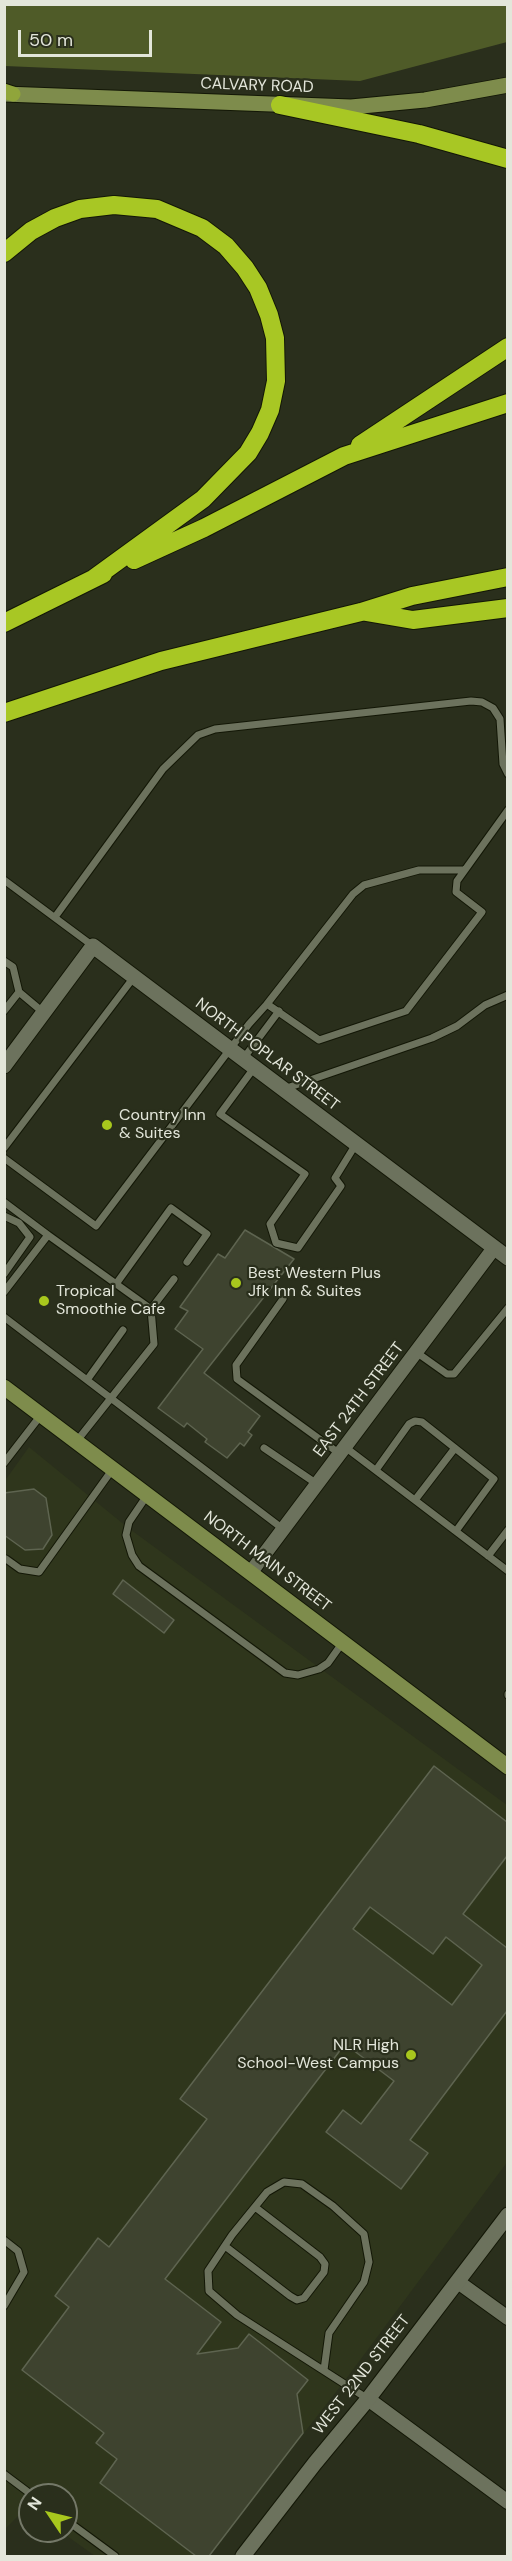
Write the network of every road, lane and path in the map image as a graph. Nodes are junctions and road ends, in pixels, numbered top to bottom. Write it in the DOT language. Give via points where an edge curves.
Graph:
graph roads {
  1 [pos="507,85"];
  2 [pos="7,93"];
  3 [pos="280,105"];
  4 [pos="507,159"];
  5 [pos="4,253"];
  6 [pos="507,346"];
  7 [pos="507,403"];
  8 [pos="344,456"];
  9 [pos="507,577"];
  10 [pos="93,579"];
  11 [pos="507,608"];
  12 [pos="361,612"];
  13 [pos="4,623"];
  14 [pos="4,713"];
  15 [pos="507,774"];
  16 [pos="507,810"];
  17 [pos="463,870"];
  18 [pos="4,880"];
  19 [pos="54,917"];
  20 [pos="93,946"];
  21 [pos="4,961"];
  22 [pos="134,977"];
  23 [pos="19,992"];
  24 [pos="507,995"];
  25 [pos="267,1004"];
  26 [pos="4,1011"];
  27 [pos="279,1011"];
  28 [pos="44,1012"];
  29 [pos="230,1050"];
  30 [pos="249,1064"];
  31 [pos="4,1066"];
  32 [pos="283,1089"];
  33 [pos="356,1144"];
  34 [pos="4,1149"];
  35 [pos="4,1158"];
  36 [pos="4,1202"];
  37 [pos="4,1216"];
  38 [pos="48,1236"];
  39 [pos="494,1248"];
  40 [pos="507,1258"];
  41 [pos="187,1262"];
  42 [pos="4,1274"];
  43 [pos="174,1279"];
  44 [pos="116,1284"];
  45 [pos="4,1292"];
  46 [pos="282,1299"];
  47 [pos="507,1308"];
  48 [pos="151,1310"];
  49 [pos="4,1317"];
  50 [pos="123,1330"];
  51 [pos="416,1352"];
  52 [pos="87,1380"];
  53 [pos="4,1387"];
  54 [pos="111,1398"];
  55 [pos="41,1415"];
  56 [pos="76,1442"];
  57 [pos="264,1448"];
  58 [pos="455,1448"];
  59 [pos="342,1450"];
  60 [pos="4,1463"];
  61 [pos="113,1469"];
  62 [pos="376,1470"];
  63 [pos="317,1484"];
  64 [pos="148,1494"];
  65 [pos="415,1500"];
  66 [pos="283,1529"];
  67 [pos="507,1530"];
  68 [pos="456,1531"];
  69 [pos="488,1556"];
  70 [pos="6,1559"];
  71 [pos="507,1571"];
  72 [pos="251,1572"];
  73 [pos="344,1641"];
  74 [pos="507,1767"];
  75 [pos="255,2207"];
  76 [pos="507,2215"];
  77 [pos="4,2240"];
  78 [pos="225,2246"];
  79 [pos="458,2282"];
  80 [pos="6,2301"];
  81 [pos="507,2318"];
  82 [pos="324,2370"];
  83 [pos="368,2399"];
  84 [pos="4,2474"];
  85 [pos="18,2484"];
  86 [pos="507,2502"];
  87 [pos="78,2529"];
  88 [pos="115,2556"];
  89 [pos="243,2556"];
  1 -- 3 [label="main road, CALVARY ROAD" via="351,107"];
  2 -- 3 [label="main road, CALVARY ROAD"];
  3 -- 4 [label="highway" via="419,134"];
  5 -- 10 [label="highway" via="31,231 80,209 114,205 157,209 202,228 226,246 258,288 269,315 275,338 276,381 270,410 248,453 203,499"];
  6 -- 8 [label="highway"];
  7 -- 8 [label="highway"];
  8 -- 10 [label="highway" via="204,528"];
  9 -- 12 [label="highway" via="412,596"];
  10 -- 13 [label="highway"];
  11 -- 12 [label="highway" via="413,620"];
  12 -- 14 [label="highway" via="161,661"];
  15 -- 19 [label="lane" via="500,719 493,708 482,702 216,729 198,735 163,769"];
  16 -- 17 [label="lane"];
  17 -- 25 [label="lane" via="419,870 364,885"];
  17 -- 27 [label="lane" via="456,892 482,912 406,1011 318,1040"];
  18 -- 19 [label="lane, NORTH POPLAR STREET"];
  19 -- 20 [label="lane, NORTH POPLAR STREET"];
  20 -- 22 [label="street, NORTH POPLAR STREET"];
  20 -- 28 [label="street"];
  21 -- 23 [label="lane" via="13,968"];
  22 -- 29 [label="street, NORTH POPLAR STREET"];
  22 -- 34 [label="lane"];
  23 -- 26 [label="lane"];
  23 -- 28 [label="lane"];
  24 -- 32 [label="lane" via="432,1038"];
  25 -- 27 [label="lane"];
  25 -- 29 [label="lane"];
  27 -- 30 [label="lane"];
  28 -- 31 [label="street"];
  29 -- 30 [label="street, NORTH POPLAR STREET"];
  29 -- 35 [label="lane" via="96,1226"];
  30 -- 32 [label="street, NORTH POPLAR STREET"];
  30 -- 33 [label="lane" via="220,1114 305,1174 270,1224 276,1243 298,1248 340,1186 335,1178"];
  32 -- 33 [label="street, NORTH POPLAR STREET"];
  33 -- 39 [label="street, NORTH POPLAR STREET"];
  36 -- 38 [label="lane"];
  37 -- 42 [label="lane" via="19,1223 30,1237"];
  38 -- 44 [label="lane"];
  38 -- 45 [label="lane"];
  39 -- 40 [label="street, NORTH POPLAR STREET"];
  39 -- 51 [label="street, EAST 24TH STREET"];
  41 -- 44 [label="lane" via="207,1234 171,1208"];
  43 -- 48 [label="lane"];
  44 -- 48 [label="lane"];
  46 -- 59 [label="lane" via="236,1365 237,1379"];
  47 -- 51 [label="lane" via="454,1374 447,1374"];
  48 -- 54 [label="lane" via="154,1344"];
  49 -- 52 [label="lane"];
  50 -- 52 [label="lane"];
  51 -- 59 [label="street, EAST 24TH STREET"];
  52 -- 54 [label="lane"];
  53 -- 55 [label="main road, NORTH MAIN STREET"];
  54 -- 56 [label="lane"];
  54 -- 66 [label="lane"];
  55 -- 56 [label="main road, NORTH MAIN STREET"];
  55 -- 60 [label="lane"];
  56 -- 61 [label="main road, NORTH MAIN STREET"];
  57 -- 63 [label="lane"];
  58 -- 62 [label="lane" via="422,1422 415,1421"];
  58 -- 65 [label="lane"];
  58 -- 68 [label="lane" via="494,1479"];
  59 -- 62 [label="lane"];
  59 -- 63 [label="street, EAST 24TH STREET"];
  61 -- 64 [label="main road, NORTH MAIN STREET"];
  61 -- 70 [label="lane" via="39,1572 20,1569"];
  62 -- 65 [label="lane"];
  63 -- 66 [label="street, EAST 24TH STREET"];
  64 -- 72 [label="main road, NORTH MAIN STREET"];
  64 -- 73 [label="lane" via="129,1522 126,1535 139,1566 285,1673 298,1675 319,1669"];
  65 -- 68 [label="lane"];
  66 -- 72 [label="street, EAST 24TH STREET"];
  67 -- 69 [label="lane"];
  68 -- 69 [label="lane"];
  69 -- 71 [label="lane"];
  72 -- 73 [label="main road, NORTH MAIN STREET"];
  73 -- 74 [label="main road, NORTH MAIN STREET"];
  75 -- 78 [label="lane"];
  75 -- 78 [label="lane" via="325,2265 304,2298 297,2300"];
  75 -- 82 [label="lane" via="267,2192 284,2182 302,2184 364,2234 369,2262 364,2282 329,2333"];
  76 -- 79 [label="street, WEST 22ND STREET"];
  77 -- 80 [label="lane" via="18,2251 24,2272"];
  78 -- 82 [label="lane" via="208,2271 209,2291 237,2314"];
  79 -- 81 [label="street"];
  79 -- 83 [label="street, WEST 22ND STREET"];
  82 -- 83 [label="lane"];
  83 -- 86 [label="street"];
  83 -- 89 [label="street, WEST 22ND STREET"];
  84 -- 85 [label="lane"];
  87 -- 88 [label="lane"];
}
